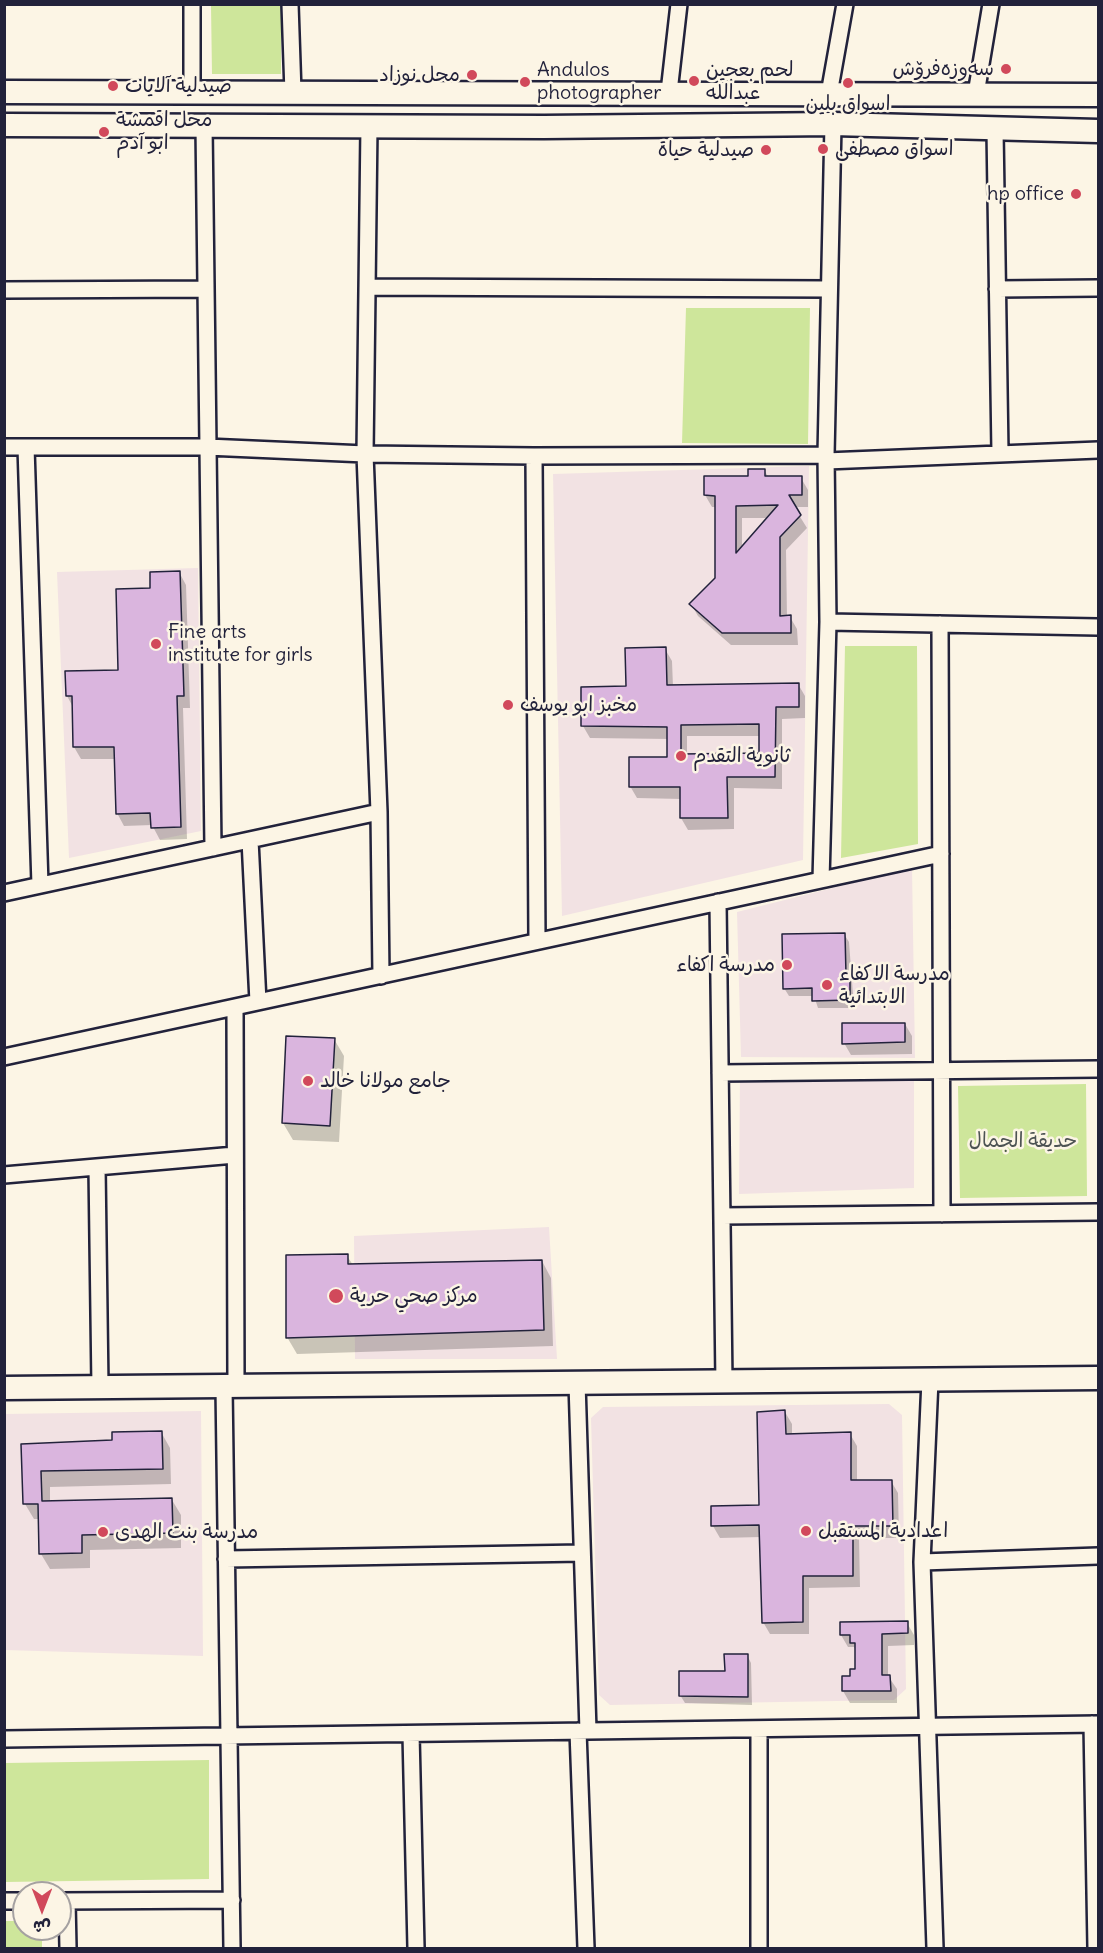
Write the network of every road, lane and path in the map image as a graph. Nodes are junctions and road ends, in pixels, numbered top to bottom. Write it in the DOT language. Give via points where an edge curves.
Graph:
graph roads {
  1 [pos="192,4"];
  2 [pos="290,4"];
  3 [pos="679,4"];
  4 [pos="845,4"];
  5 [pos="991,4"];
  6 [pos="4,92"];
  7 [pos="192,92"];
  8 [pos="669,92"];
  9 [pos="293,93"];
  10 [pos="543,93"];
  11 [pos="830,94"];
  12 [pos="976,94"];
  13 [pos="1098,94"];
  14 [pos="833,124"];
  15 [pos="4,125"];
  16 [pos="204,126"];
  17 [pos="369,126"];
  18 [pos="544,127"];
  19 [pos="995,130"];
  20 [pos="1098,130"];
  21 [pos="368,287"];
  22 [pos="205,288"];
  23 [pos="1098,288"];
  24 [pos="830,289"];
  25 [pos="997,289"];
  26 [pos="4,290"];
  27 [pos="4,447"];
  28 [pos="26,447"];
  29 [pos="207,447"];
  30 [pos="1098,450"];
  31 [pos="1000,453"];
  32 [pos="365,454"];
  33 [pos="534,456"];
  34 [pos="826,458"];
  35 [pos="828,622"];
  36 [pos="940,624"];
  37 [pos="1098,627"];
  38 [pos="379,812"];
  39 [pos="250,840"];
  40 [pos="213,848"];
  41 [pos="941,854"];
  42 [pos="821,880"];
  43 [pos="40,885"];
  44 [pos="4,893"];
  45 [pos="718,902"];
  46 [pos="537,942"];
  47 [pos="381,975"];
  48 [pos="258,1002"];
  49 [pos="235,1007"];
  50 [pos="4,1057"];
  51 [pos="1098,1069"];
  52 [pos="942,1071"];
  53 [pos="720,1072"];
  54 [pos="236,1155"];
  55 [pos="97,1167"];
  56 [pos="4,1176"];
  57 [pos="1098,1212"];
  58 [pos="942,1214"];
  59 [pos="722,1216"];
  60 [pos="1098,1378"];
  61 [pos="930,1380"];
  62 [pos="577,1383"];
  63 [pos="724,1383"];
  64 [pos="100,1387"];
  65 [pos="230,1387"];
  66 [pos="4,1388"];
  67 [pos="582,1553"];
  68 [pos="1098,1556"];
  69 [pos="226,1559"];
  70 [pos="922,1562"];
  71 [pos="1095,1724"];
  72 [pos="929,1727"];
  73 [pos="759,1730"];
  74 [pos="583,1731"];
  75 [pos="411,1734"];
  76 [pos="229,1736"];
  77 [pos="4,1739"];
  78 [pos="232,1900"];
  79 [pos="72,1901"];
  80 [pos="232,1948"];
  81 [pos="416,1948"];
  82 [pos="586,1948"];
  83 [pos="759,1948"];
  84 [pos="935,1948"];
  85 [pos="1096,1948"];
  1 -- 7 [label="street"];
  2 -- 9 [label="street"];
  3 -- 8 [label="street"];
  4 -- 11 [label="street"];
  5 -- 12 [label="street"];
  6 -- 7 [label="main road"];
  7 -- 9 [label="main road"];
  8 -- 10 [label="main road"];
  8 -- 11 [label="main road"];
  9 -- 10 [label="main road"];
  10 -- 18 [label="main road"];
  11 -- 12 [label="main road"];
  12 -- 13 [label="main road"];
  14 -- 18 [label="main road"];
  14 -- 19 [label="main road"];
  14 -- 24 [label="street"];
  15 -- 16 [label="main road"];
  16 -- 17 [label="main road"];
  16 -- 22 [label="street"];
  17 -- 18 [label="main road"];
  17 -- 21 [label="street"];
  19 -- 20 [label="main road"];
  19 -- 25 [label="street"];
  21 -- 24 [label="street"];
  21 -- 32 [label="street"];
  22 -- 26 [label="street"];
  22 -- 29 [label="street"];
  23 -- 25 [label="street"];
  24 -- 34 [label="street"];
  25 -- 31 [label="street"];
  27 -- 28 [label="street"];
  28 -- 29 [label="street"];
  28 -- 43 [label="street"];
  29 -- 32 [label="street"];
  29 -- 40 [label="street"];
  30 -- 31 [label="street"];
  31 -- 34 [label="street"];
  32 -- 33 [label="street"];
  32 -- 38 [label="street"];
  33 -- 34 [label="street"];
  33 -- 46 [label="street"];
  34 -- 35 [label="street"];
  35 -- 36 [label="street"];
  35 -- 42 [label="street"];
  36 -- 37 [label="street"];
  36 -- 41 [label="street"];
  38 -- 39 [label="street"];
  38 -- 47 [label="street"];
  39 -- 40 [label="street"];
  39 -- 48 [label="street"];
  40 -- 43 [label="street"];
  41 -- 42 [label="street"];
  41 -- 52 [label="street"];
  42 -- 45 [label="street"];
  43 -- 44 [label="street"];
  45 -- 46 [label="street"];
  45 -- 53 [label="street"];
  46 -- 47 [label="street"];
  47 -- 48 [label="street"];
  48 -- 49 [label="street"];
  49 -- 50 [label="street"];
  49 -- 54 [label="street"];
  51 -- 52 [label="street"];
  52 -- 53 [label="street"];
  52 -- 58 [label="street"];
  53 -- 59 [label="street"];
  54 -- 55 [label="street"];
  54 -- 65 [label="street"];
  55 -- 56 [label="street"];
  55 -- 64 [label="street"];
  57 -- 58 [label="street"];
  58 -- 59 [label="street"];
  59 -- 63 [label="street"];
  60 -- 61 [label="main road"];
  61 -- 63 [label="main road"];
  61 -- 70 [label="street"];
  62 -- 63 [label="main road"];
  62 -- 65 [label="main road"];
  62 -- 67 [label="street"];
  64 -- 65 [label="main road"];
  64 -- 66 [label="main road"];
  65 -- 69 [label="street"];
  67 -- 69 [label="street"];
  67 -- 74 [label="street"];
  68 -- 70 [label="street"];
  69 -- 76 [label="street"];
  70 -- 72 [label="street"];
  71 -- 72 [label="street"];
  71 -- 85 [label="street"];
  72 -- 73 [label="street"];
  72 -- 84 [label="street"];
  73 -- 74 [label="street"];
  73 -- 83 [label="street"];
  74 -- 75 [label="street"];
  74 -- 82 [label="street"];
  75 -- 76 [label="street"];
  75 -- 81 [label="street"];
  76 -- 77 [label="street"];
  76 -- 78 [label="street"];
  78 -- 79 [label="street"];
  78 -- 80 [label="street"];
}
